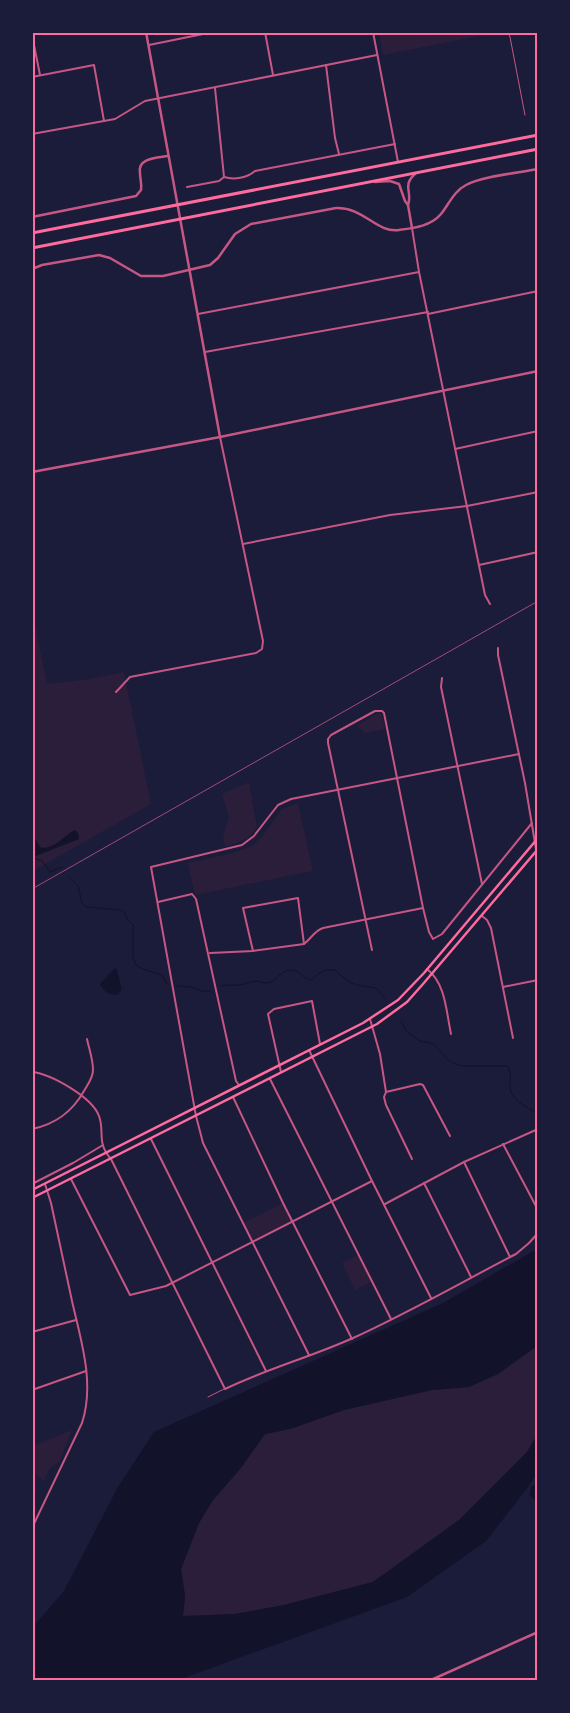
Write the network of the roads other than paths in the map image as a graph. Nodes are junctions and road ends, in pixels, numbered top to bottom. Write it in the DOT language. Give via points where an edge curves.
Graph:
graph roads {
  1 [pos="146,32"];
  2 [pos="213,32"];
  3 [pos="264,32"];
  4 [pos="373,32"];
  5 [pos="508,32"];
  6 [pos="32,35"];
  7 [pos="148,45"];
  8 [pos="377,55"];
  9 [pos="326,65"];
  10 [pos="40,75"];
  11 [pos="274,75"];
  12 [pos="32,77"];
  13 [pos="214,86"];
  14 [pos="157,98"];
  15 [pos="525,115"];
  16 [pos="104,121"];
  17 [pos="32,134"];
  18 [pos="538,135"];
  19 [pos="395,144"];
  20 [pos="538,149"];
  21 [pos="338,154"];
  22 [pos="168,156"];
  23 [pos="398,162"];
  24 [pos="538,169"];
  25 [pos="416,173"];
  26 [pos="224,177"];
  27 [pos="363,183"];
  28 [pos="188,187"];
  29 [pos="408,205"];
  30 [pos="177,206"];
  31 [pos="32,217"];
  32 [pos="180,219"];
  33 [pos="412,228"];
  34 [pos="32,233"];
  35 [pos="32,248"];
  36 [pos="32,269"];
  37 [pos="188,271"];
  38 [pos="419,272"];
  39 [pos="538,291"];
  40 [pos="428,313"];
  41 [pos="198,314"];
  42 [pos="204,352"];
  43 [pos="538,371"];
  44 [pos="443,391"];
  45 [pos="538,431"];
  46 [pos="220,436"];
  47 [pos="455,449"];
  48 [pos="32,472"];
  49 [pos="538,492"];
  50 [pos="467,506"];
  51 [pos="243,544"];
  52 [pos="538,552"];
  53 [pos="479,565"];
  54 [pos="490,604"];
  55 [pos="498,648"];
  56 [pos="442,678"];
  57 [pos="116,692"];
  58 [pos="519,754"];
  59 [pos="458,766"];
  60 [pos="398,779"];
  61 [pos="337,791"];
  62 [pos="532,823"];
  63 [pos="536,839"];
  64 [pos="536,850"];
  65 [pos="538,861"];
  66 [pos="482,884"];
  67 [pos="158,902"];
  68 [pos="423,908"];
  69 [pos="482,916"];
  70 [pos="365,919"];
  71 [pos="304,944"];
  72 [pos="372,950"];
  73 [pos="253,951"];
  74 [pos="209,953"];
  75 [pos="427,969"];
  76 [pos="433,974"];
  77 [pos="538,980"];
  78 [pos="503,987"];
  79 [pos="370,1019"];
  80 [pos="371,1027"];
  81 [pos="451,1034"];
  82 [pos="513,1038"];
  83 [pos="86,1039"];
  84 [pos="320,1044"];
  85 [pos="309,1050"];
  86 [pos="312,1058"];
  87 [pos="280,1065"];
  88 [pos="32,1072"];
  89 [pos="281,1073"];
  90 [pos="270,1079"];
  91 [pos="239,1085"];
  92 [pos="386,1092"];
  93 [pos="81,1096"];
  94 [pos="232,1098"];
  95 [pos="195,1107"];
  96 [pos="196,1116"];
  97 [pos="32,1129"];
  98 [pos="538,1129"];
  99 [pos="450,1136"];
  100 [pos="150,1139"];
  101 [pos="503,1144"];
  102 [pos="103,1145"];
  103 [pos="106,1153"];
  104 [pos="111,1159"];
  105 [pos="412,1159"];
  106 [pos="464,1162"];
  107 [pos="71,1179"];
  108 [pos="372,1181"];
  109 [pos="424,1183"];
  110 [pos="32,1184"];
  111 [pos="45,1184"];
  112 [pos="32,1190"];
  113 [pos="47,1191"];
  114 [pos="32,1198"];
  115 [pos="333,1202"];
  116 [pos="384,1204"];
  117 [pos="538,1210"];
  118 [pos="293,1221"];
  119 [pos="538,1233"];
  120 [pos="253,1242"];
  121 [pos="510,1257"];
  122 [pos="212,1263"];
  123 [pos="472,1278"];
  124 [pos="172,1283"];
  125 [pos="431,1298"];
  126 [pos="391,1319"];
  127 [pos="76,1320"];
  128 [pos="32,1332"];
  129 [pos="352,1339"];
  130 [pos="309,1355"];
  131 [pos="86,1371"];
  132 [pos="266,1371"];
  133 [pos="225,1389"];
  134 [pos="32,1390"];
  135 [pos="208,1397"];
  136 [pos="32,1528"];
  137 [pos="538,1632"];
  138 [pos="431,1680"];
  1 -- 7 [label="street"];
  2 -- 7 [label="street"];
  3 -- 11 [label="street"];
  4 -- 8 [label="street"];
  5 -- 15 [label="lane"];
  6 -- 10 [label="street"];
  7 -- 14 [label="street"];
  8 -- 9 [label="street"];
  8 -- 19 [label="street"];
  9 -- 11 [label="street"];
  9 -- 21 [label="street"];
  10 -- 12 [label="street"];
  10 -- 16 [label="street" via="94,65"];
  11 -- 13 [label="street"];
  13 -- 14 [label="street"];
  13 -- 26 [label="street"];
  14 -- 16 [label="street" via="140,103 115,119"];
  14 -- 22 [label="street"];
  16 -- 17 [label="street"];
  18 -- 23 [label="main road"];
  19 -- 21 [label="street"];
  19 -- 23 [label="street"];
  20 -- 25 [label="main road"];
  21 -- 26 [label="street" via="231,179"];
  22 -- 30 [label="street"];
  22 -- 31 [label="street" via="142,163 139,171 141,190 136,196"];
  23 -- 30 [label="main road"];
  24 -- 33 [label="street" via="465,186 434,220"];
  25 -- 27 [label="main road"];
  25 -- 29 [label="street" via="408,183"];
  26 -- 28 [label="street" via="220,181"];
  27 -- 29 [label="street" via="397,183"];
  27 -- 32 [label="main road"];
  29 -- 33 [label="street"];
  30 -- 32 [label="street"];
  30 -- 34 [label="main road"];
  32 -- 35 [label="main road"];
  32 -- 37 [label="street"];
  33 -- 37 [label="street" via="390,230 355,210 344,208 255,223 235,234 210,265"];
  33 -- 38 [label="street"];
  36 -- 37 [label="street" via="98,255 141,276"];
  37 -- 41 [label="street"];
  38 -- 40 [label="street"];
  38 -- 41 [label="street"];
  39 -- 40 [label="street"];
  40 -- 42 [label="street"];
  40 -- 44 [label="street"];
  41 -- 42 [label="street"];
  42 -- 46 [label="street"];
  43 -- 44 [label="street"];
  44 -- 46 [label="street"];
  44 -- 47 [label="street"];
  45 -- 47 [label="street"];
  46 -- 48 [label="street"];
  46 -- 51 [label="street"];
  47 -- 50 [label="street"];
  49 -- 50 [label="street"];
  50 -- 51 [label="street" via="390,515"];
  50 -- 53 [label="street"];
  51 -- 57 [label="street" via="263,640 262,649 256,653 130,677"];
  52 -- 53 [label="street"];
  53 -- 54 [label="street"];
  55 -- 58 [label="street"];
  56 -- 59 [label="street" via="441,687"];
  58 -- 59 [label="street"];
  58 -- 62 [label="street"];
  59 -- 60 [label="street"];
  59 -- 66 [label="street"];
  60 -- 61 [label="street"];
  60 -- 61 [label="street" via="385,716 382,711 375,711 328,739"];
  60 -- 68 [label="street"];
  61 -- 67 [label="street" via="278,805 242,846 151,867"];
  61 -- 70 [label="street"];
  62 -- 63 [label="street"];
  62 -- 66 [label="street"];
  63 -- 64 [label="street"];
  63 -- 75 [label="main road"];
  64 -- 65 [label="street"];
  64 -- 69 [label="main road"];
  66 -- 68 [label="street" via="442,934 433,938"];
  67 -- 74 [label="street" via="194,896"];
  67 -- 95 [label="street"];
  68 -- 70 [label="street"];
  69 -- 76 [label="main road"];
  69 -- 78 [label="street" via="490,924"];
  70 -- 71 [label="street" via="317,930"];
  70 -- 72 [label="street"];
  71 -- 73 [label="street"];
  71 -- 73 [label="street" via="298,898 244,908"];
  73 -- 74 [label="street"];
  74 -- 91 [label="street"];
  75 -- 76 [label="street"];
  75 -- 79 [label="main road" via="398,1000"];
  76 -- 80 [label="main road" via="406,1002"];
  76 -- 81 [label="street" via="442,989"];
  77 -- 78 [label="street"];
  78 -- 82 [label="street"];
  79 -- 80 [label="street"];
  79 -- 84 [label="main road"];
  80 -- 86 [label="main road"];
  80 -- 92 [label="street" via="380,1054"];
  83 -- 93 [label="street" via="93,1069"];
  84 -- 85 [label="main road"];
  84 -- 87 [label="street" via="312,1001 274,1009 268,1014"];
  85 -- 86 [label="street"];
  85 -- 87 [label="main road"];
  86 -- 89 [label="main road"];
  86 -- 108 [label="street"];
  87 -- 89 [label="street"];
  87 -- 91 [label="main road"];
  88 -- 93 [label="street" via="49,1076"];
  89 -- 90 [label="main road"];
  90 -- 94 [label="main road"];
  90 -- 115 [label="street"];
  91 -- 95 [label="main road"];
  92 -- 99 [label="street" via="423,1085"];
  92 -- 105 [label="street" via="386,1105"];
  93 -- 97 [label="street" via="64,1116"];
  93 -- 102 [label="street" via="98,1114"];
  94 -- 96 [label="main road"];
  94 -- 118 [label="street"];
  95 -- 96 [label="street"];
  95 -- 103 [label="main road"];
  96 -- 100 [label="main road"];
  96 -- 120 [label="street" via="203,1143"];
  98 -- 101 [label="street"];
  100 -- 104 [label="main road"];
  100 -- 122 [label="street"];
  101 -- 106 [label="street"];
  101 -- 117 [label="street"];
  102 -- 103 [label="street"];
  102 -- 110 [label="street"];
  103 -- 104 [label="street"];
  103 -- 111 [label="main road"];
  104 -- 107 [label="main road"];
  104 -- 124 [label="street"];
  106 -- 109 [label="street"];
  106 -- 121 [label="street"];
  107 -- 113 [label="main road"];
  107 -- 124 [label="street" via="130,1295 157,1290"];
  108 -- 115 [label="street"];
  108 -- 116 [label="street"];
  109 -- 116 [label="street"];
  109 -- 123 [label="street"];
  111 -- 112 [label="main road"];
  111 -- 113 [label="street"];
  113 -- 114 [label="main road"];
  113 -- 127 [label="street"];
  115 -- 118 [label="street"];
  115 -- 126 [label="street"];
  116 -- 125 [label="street"];
  118 -- 120 [label="street"];
  118 -- 129 [label="street"];
  119 -- 121 [label="street"];
  120 -- 122 [label="street"];
  120 -- 130 [label="street"];
  121 -- 123 [label="street"];
  122 -- 124 [label="street"];
  122 -- 132 [label="street"];
  123 -- 125 [label="street"];
  124 -- 133 [label="street"];
  125 -- 126 [label="street"];
  126 -- 129 [label="street"];
  127 -- 128 [label="street"];
  127 -- 131 [label="street"];
  129 -- 130 [label="street"];
  130 -- 132 [label="street"];
  131 -- 134 [label="street"];
  131 -- 136 [label="street" via="87,1403 82,1423"];
  132 -- 133 [label="street"];
  133 -- 135 [label="lane"];
  137 -- 138 [label="street"];
}
